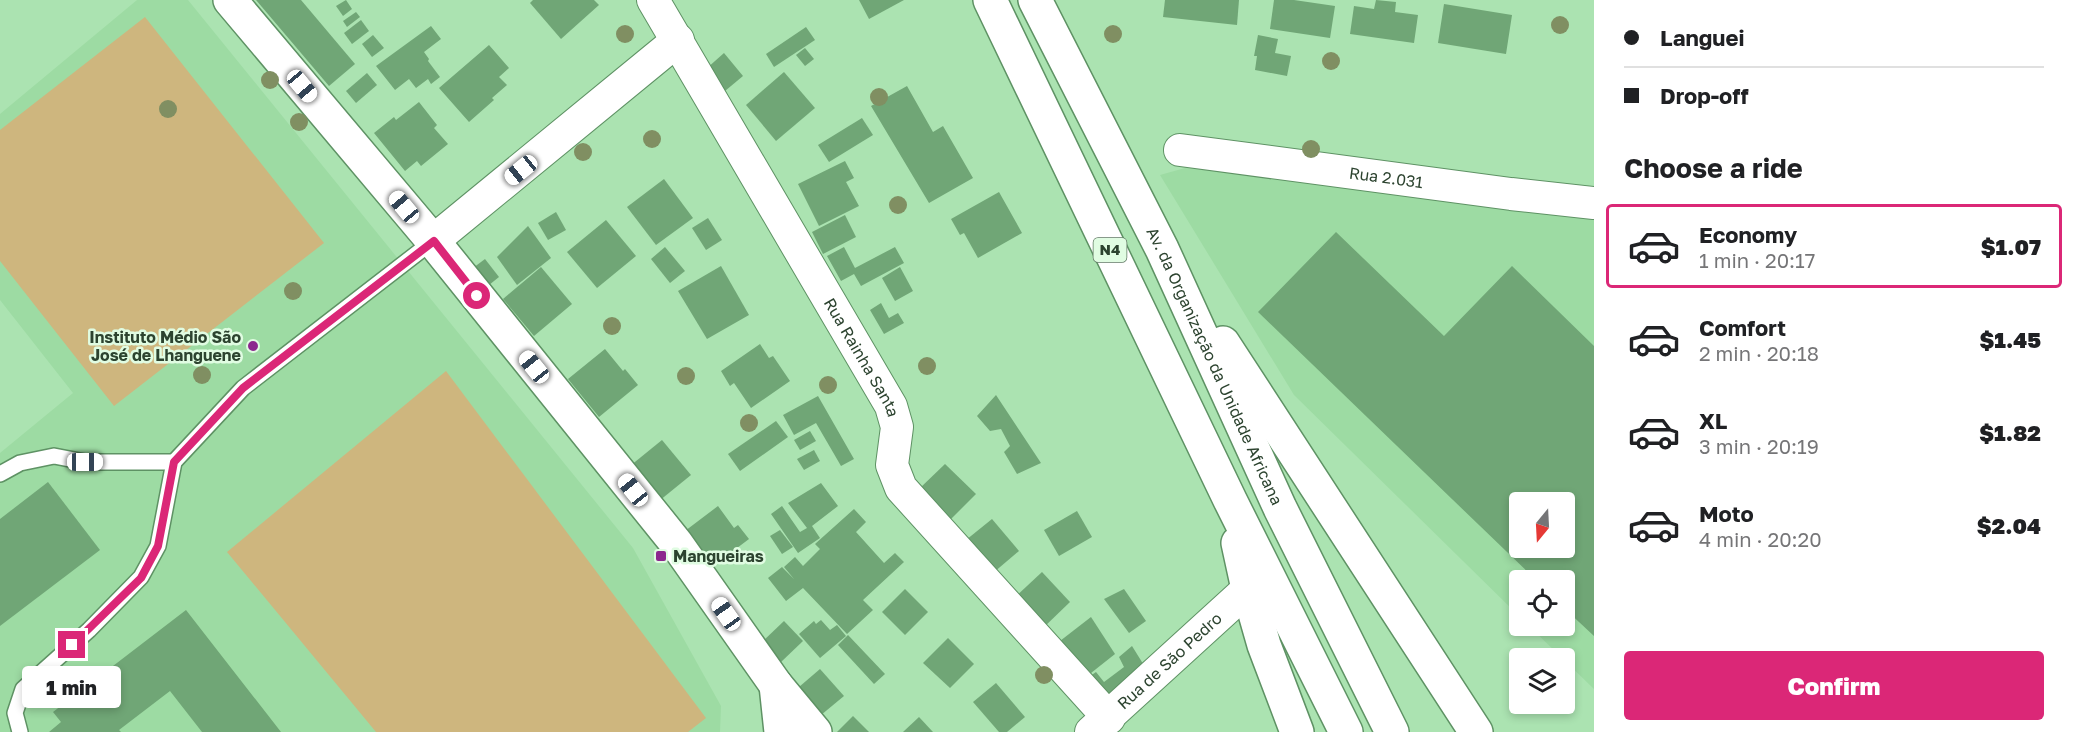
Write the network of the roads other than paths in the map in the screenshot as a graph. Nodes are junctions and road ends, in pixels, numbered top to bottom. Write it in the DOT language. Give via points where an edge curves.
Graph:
graph roads {
  1 [pos="230,0"];
  2 [pos="653,0"];
  3 [pos="990,0"];
  4 [pos="1035,0"];
  5 [pos="678,40"];
  6 [pos="1180,150"];
  7 [pos="1594,202"];
  8 [pos="434,241"];
  9 [pos="1162,249"];
  10 [pos="174,462"];
  11 [pos="0,474"];
  12 [pos="1230,500"];
  13 [pos="1248,589"];
  14 [pos="776,686"];
  15 [pos="1100,725"];
  16 [pos="20,732"];
  17 [pos="781,732"];
  18 [pos="815,732"];
  19 [pos="1297,732"];
  20 [pos="1346,732"];
  21 [pos="1392,732"];
  22 [pos="1476,732"];
  1 -- 8 [label="main road"];
  2 -- 5 [label="street, Rua Rainha Santa"];
  3 -- 12 [label="main road, N4"];
  4 -- 9 [label="main road, Av. da Organização da Unidade Africana"];
  5 -- 8 [label="street"];
  5 -- 15 [label="street, Rua Rainha Santa" via="891,406 897,427 892,465 901,488"];
  6 -- 7 [label="street, Rua 2.031"];
  8 -- 10 [label="lane" via="243,388"];
  8 -- 14 [label="main road" via="676,543"];
  9 -- 21 [label="main road, Av. da Organização da Unidade Africana" via="1280,508"];
  9 -- 22 [label="main road"];
  10 -- 11 [label="lane" via="85,462 54,456 20,463"];
  10 -- 16 [label="lane" via="158,546 141,578 23,689 15,713"];
  12 -- 13 [label="main road"];
  12 -- 20 [label="main road, N4"];
  13 -- 15 [label="street, Rua de São Pedro"];
  13 -- 19 [label="main road" via="1264,645"];
  14 -- 17 [label="main road"];
  14 -- 18 [label="main road"];
}
